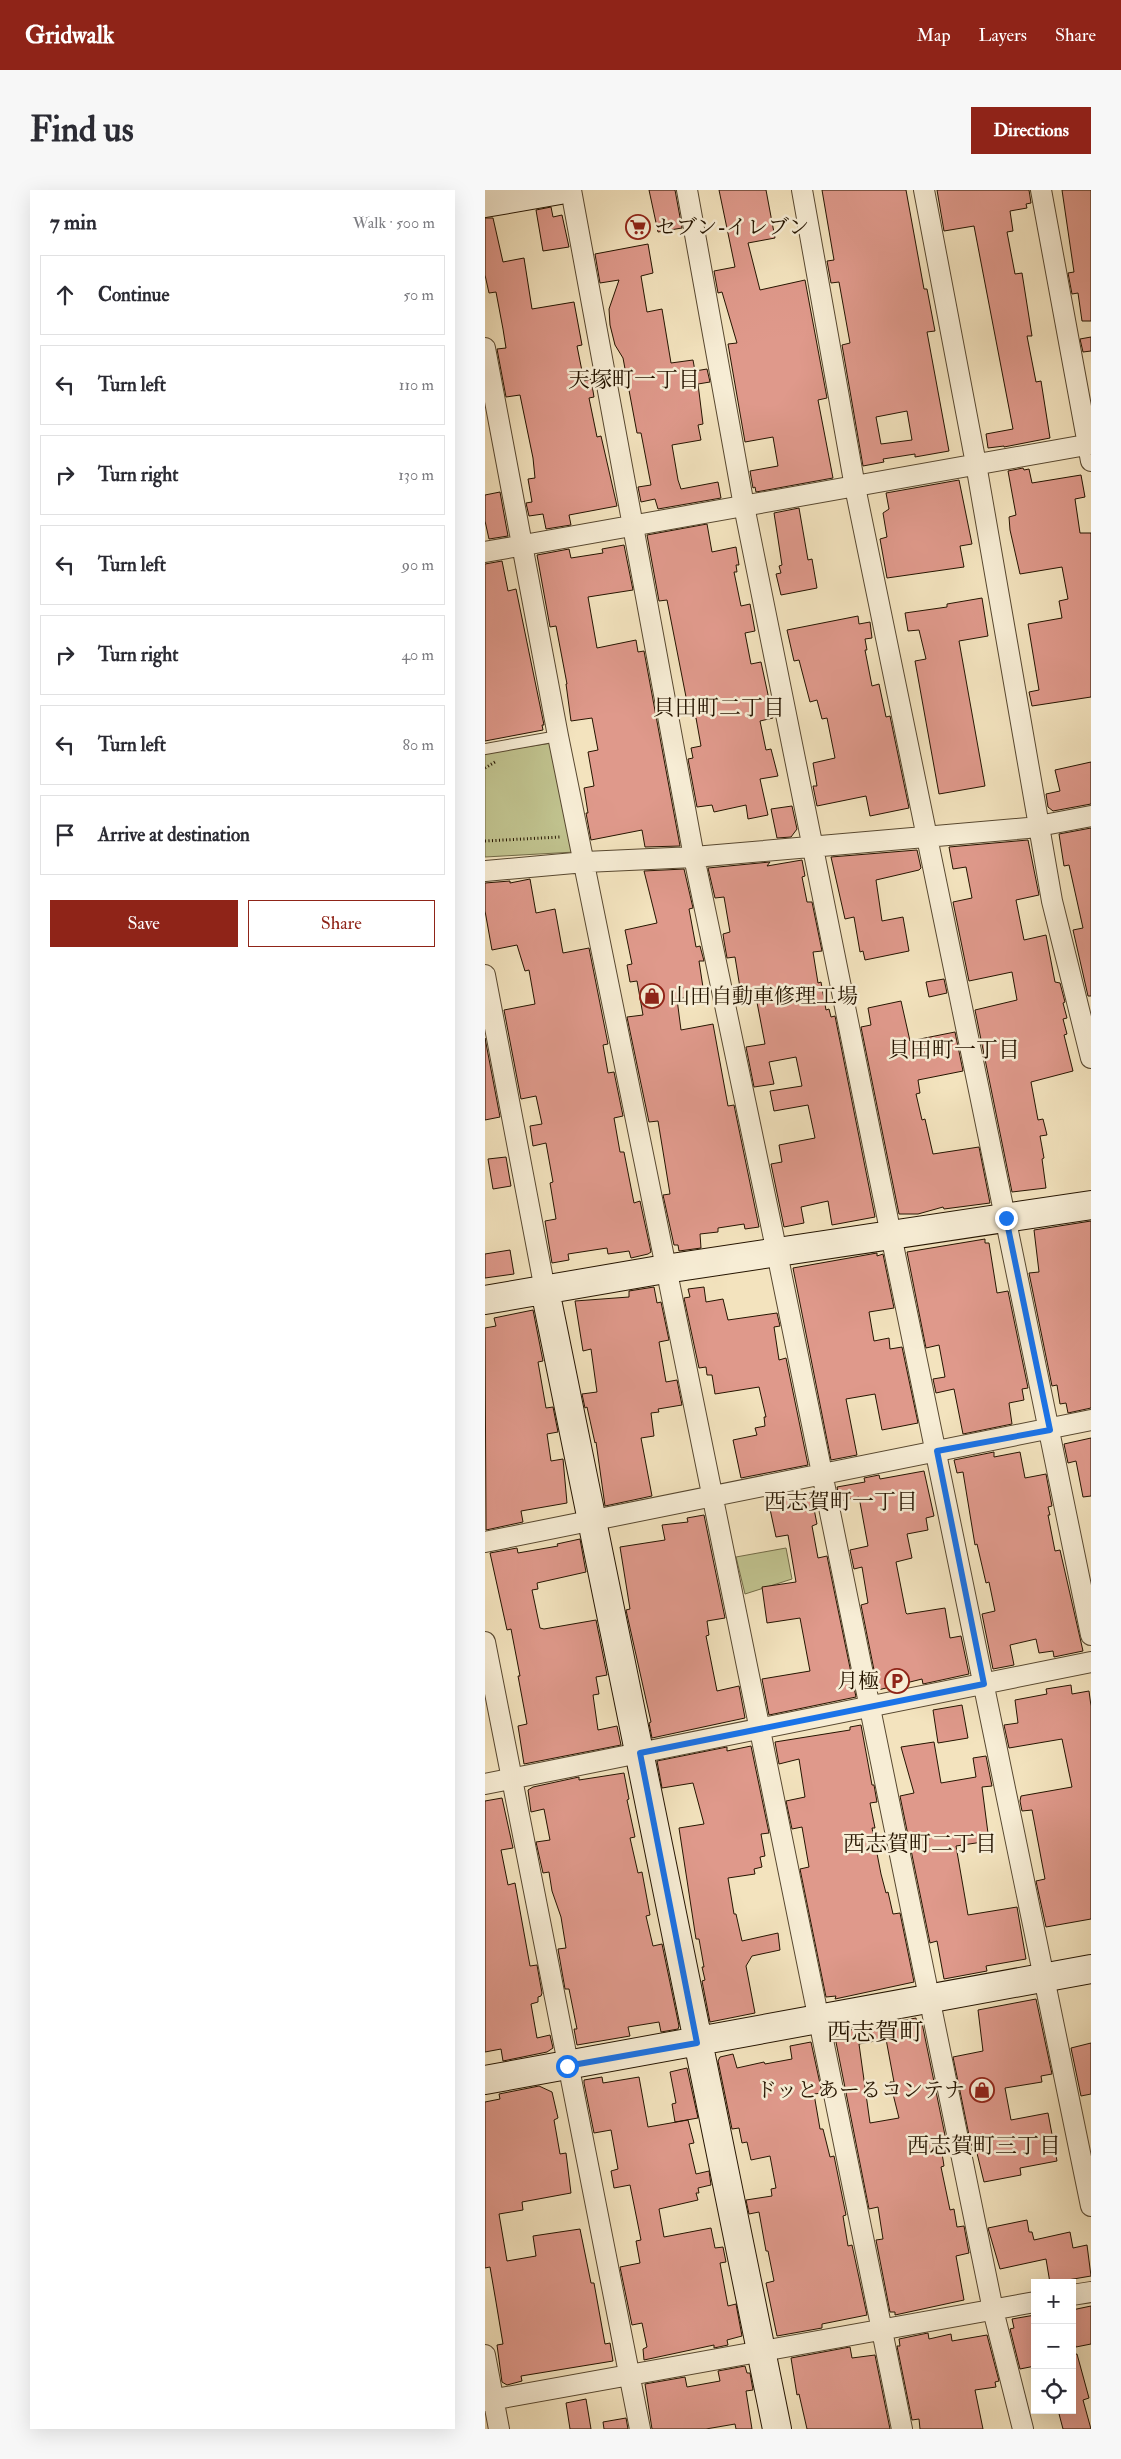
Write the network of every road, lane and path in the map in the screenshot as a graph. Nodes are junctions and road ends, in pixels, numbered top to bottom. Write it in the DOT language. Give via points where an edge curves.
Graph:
graph roads {
  1 [pos="560,190"];
  2 [pos="571,190"];
  3 [pos="687,190"];
  4 [pos="803,190"];
  5 [pos="924,190"];
  6 [pos="1041,190"];
  7 [pos="485,203"];
  8 [pos="485,348"];
  9 [pos="1090,450"];
  10 [pos="976,464"];
  11 [pos="855,487"];
  12 [pos="744,506"];
  13 [pos="632,526"];
  14 [pos="521,546"];
  15 [pos="485,552"];
  16 [pos="558,736"];
  17 [pos="485,748"];
  18 [pos="500,760"];
  19 [pos="485,768"];
  20 [pos="1091,816"];
  21 [pos="1041,825"];
  22 [pos="560,829"];
  23 [pos="928,836"];
  24 [pos="485,841"];
  25 [pos="814,846"];
  26 [pos="694,857"];
  27 [pos="585,862"];
  28 [pos="485,871"];
  29 [pos="485,975"];
  30 [pos="1089,1037"];
  31 [pos="1091,1058"];
  32 [pos="1091,1205"];
  33 [pos="1006,1218"];
  34 [pos="891,1235"];
  35 [pos="777,1253"];
  36 [pos="665,1270"];
  37 [pos="545,1290"];
  38 [pos="485,1300"];
  39 [pos="1091,1420"];
  40 [pos="1050,1430"];
  41 [pos="937,1451"];
  42 [pos="822,1475"];
  43 [pos="713,1496"];
  44 [pos="592,1521"];
  45 [pos="485,1542"];
  46 [pos="1091,1635"];
  47 [pos="485,1642"];
  48 [pos="1091,1662"];
  49 [pos="984,1684"];
  50 [pos="870,1706"];
  51 [pos="759,1729"];
  52 [pos="640,1753"];
  53 [pos="511,1779"];
  54 [pos="485,1784"];
  55 [pos="1091,1969"];
  56 [pos="1043,1978"];
  57 [pos="930,2000"];
  58 [pos="819,2020"];
  59 [pos="697,2043"];
  60 [pos="567,2066"];
  61 [pos="485,2080"];
  62 [pos="1091,2206"];
  63 [pos="1091,2292"];
  64 [pos="1076,2295"];
  65 [pos="1031,2303"];
  66 [pos="993,2310"];
  67 [pos="881,2329"];
  68 [pos="761,2350"];
  69 [pos="485,2354"];
  70 [pos="628,2374"];
  71 [pos="489,2400"];
  72 [pos="499,2429"];
  73 [pos="640,2429"];
  74 [pos="777,2429"];
  75 [pos="902,2429"];
  76 [pos="1023,2429"];
  1 -- 7 [label="street"];
  2 -- 13 [label="street"];
  3 -- 12 [label="street"];
  4 -- 11 [label="street"];
  5 -- 10 [label="street"];
  6 -- 9 [label="street"];
  8 -- 14 [label="street"];
  9 -- 10 [label="street"];
  10 -- 11 [label="street"];
  10 -- 21 [label="street"];
  11 -- 12 [label="street"];
  11 -- 23 [label="street"];
  12 -- 13 [label="street"];
  12 -- 25 [label="street"];
  13 -- 14 [label="street"];
  13 -- 26 [label="street"];
  14 -- 15 [label="street"];
  14 -- 16 [label="street"];
  16 -- 17 [label="lane"];
  16 -- 27 [label="street"];
  18 -- 19 [label="path"];
  20 -- 21 [label="street"];
  21 -- 23 [label="street"];
  21 -- 30 [label="street" via="1052,901"];
  22 -- 24 [label="path" via="561,837"];
  23 -- 25 [label="street"];
  23 -- 33 [label="street"];
  25 -- 26 [label="street"];
  25 -- 34 [label="street"];
  26 -- 27 [label="street"];
  26 -- 35 [label="street"];
  27 -- 28 [label="street"];
  27 -- 36 [label="street"];
  29 -- 37 [label="street"];
  30 -- 31 [label="street"];
  32 -- 33 [label="street"];
  33 -- 34 [label="street"];
  33 -- 40 [label="street"];
  34 -- 35 [label="street"];
  34 -- 41 [label="street"];
  35 -- 36 [label="street"];
  35 -- 42 [label="street"];
  36 -- 37 [label="street"];
  36 -- 43 [label="street"];
  37 -- 38 [label="street"];
  37 -- 44 [label="street"];
  39 -- 40 [label="street"];
  40 -- 41 [label="street"];
  40 -- 46 [label="street"];
  41 -- 42 [label="street"];
  41 -- 49 [label="street"];
  42 -- 43 [label="street"];
  42 -- 50 [label="street"];
  43 -- 44 [label="street"];
  43 -- 51 [label="street"];
  44 -- 45 [label="street"];
  44 -- 52 [label="street"];
  47 -- 53 [label="street"];
  48 -- 49 [label="street"];
  49 -- 50 [label="street"];
  49 -- 56 [label="street"];
  50 -- 51 [label="street"];
  50 -- 57 [label="street"];
  51 -- 52 [label="street"];
  51 -- 58 [label="street"];
  52 -- 53 [label="street"];
  52 -- 59 [label="street"];
  53 -- 54 [label="street"];
  53 -- 60 [label="street"];
  55 -- 56 [label="street"];
  56 -- 57 [label="street"];
  56 -- 62 [label="street"];
  57 -- 58 [label="street"];
  57 -- 66 [label="street"];
  58 -- 59 [label="street"];
  58 -- 67 [label="street"];
  59 -- 60 [label="street"];
  59 -- 68 [label="street"];
  60 -- 61 [label="street"];
  60 -- 70 [label="street"];
  63 -- 64 [label="street"];
  65 -- 66 [label="street"];
  66 -- 67 [label="street"];
  66 -- 76 [label="street"];
  67 -- 68 [label="street"];
  67 -- 75 [label="street"];
  68 -- 70 [label="street"];
  68 -- 74 [label="street"];
  69 -- 71 [label="street"];
  70 -- 71 [label="street"];
  70 -- 73 [label="street"];
  71 -- 72 [label="street"];
}
